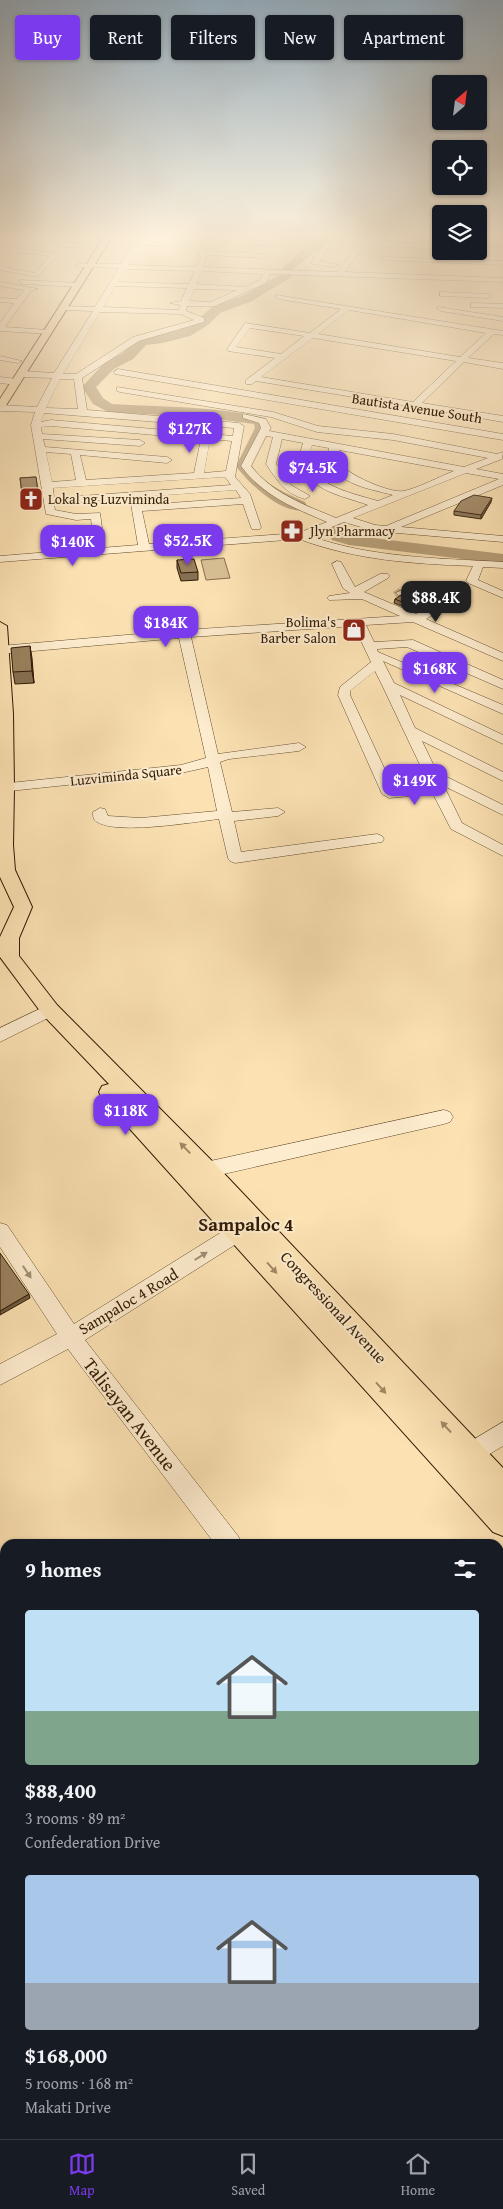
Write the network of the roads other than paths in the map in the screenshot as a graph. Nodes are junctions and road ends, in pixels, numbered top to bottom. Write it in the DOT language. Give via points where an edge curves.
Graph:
graph roads {
  1 [pos="33,337"];
  2 [pos="44,337"];
  3 [pos="80,337"];
  4 [pos="143,337"];
  5 [pos="239,337"];
  6 [pos="309,337"];
  7 [pos="322,337"];
  8 [pos="486,337"];
  9 [pos="301,343"];
  10 [pos="317,346"];
  11 [pos="283,357"];
  12 [pos="0,358"];
  13 [pos="461,359"];
  14 [pos="18,361"];
  15 [pos="503,366"];
  16 [pos="443,367"];
  17 [pos="457,369"];
  18 [pos="118,372"];
  19 [pos="57,376"];
  20 [pos="78,377"];
  21 [pos="254,378"];
  22 [pos="11,379"];
  23 [pos="120,388"];
  24 [pos="0,391"];
  25 [pos="237,392"];
  26 [pos="415,405"];
  27 [pos="0,408"];
  28 [pos="40,410"];
  29 [pos="176,410"];
  30 [pos="83,412"];
  31 [pos="136,418"];
  32 [pos="398,419"];
  33 [pos="503,420"];
  34 [pos="36,425"];
  35 [pos="128,430"];
  36 [pos="264,433"];
  37 [pos="174,434"];
  38 [pos="38,436"];
  39 [pos="278,436"];
  40 [pos="206,437"];
  41 [pos="503,437"];
  42 [pos="238,438"];
  43 [pos="308,441"];
  44 [pos="121,442"];
  45 [pos="150,444"];
  46 [pos="334,446"];
  47 [pos="41,449"];
  48 [pos="75,453"];
  49 [pos="169,453"];
  50 [pos="501,456"];
  51 [pos="114,468"];
  52 [pos="466,470"];
  53 [pos="230,474"];
  54 [pos="198,476"];
  55 [pos="503,477"];
  56 [pos="166,478"];
  57 [pos="132,480"];
  58 [pos="503,481"];
  59 [pos="82,483"];
  60 [pos="48,485"];
  61 [pos="239,487"];
  62 [pos="134,494"];
  63 [pos="403,495"];
  64 [pos="93,498"];
  65 [pos="48,501"];
  66 [pos="247,501"];
  67 [pos="315,501"];
  68 [pos="378,505"];
  69 [pos="137,508"];
  70 [pos="96,515"];
  71 [pos="343,516"];
  72 [pos="256,526"];
  73 [pos="97,528"];
  74 [pos="387,529"];
  75 [pos="300,536"];
  76 [pos="503,539"];
  77 [pos="144,548"];
  78 [pos="0,559"];
  79 [pos="337,564"];
  80 [pos="479,564"];
  81 [pos="503,565"];
  82 [pos="384,576"];
  83 [pos="405,592"];
  84 [pos="359,594"];
  85 [pos="503,595"];
  86 [pos="333,598"];
  87 [pos="447,602"];
  88 [pos="383,604"];
  89 [pos="415,618"];
  90 [pos="359,624"];
  91 [pos="0,626"];
  92 [pos="184,634"];
  93 [pos="1,649"];
  94 [pos="373,654"];
  95 [pos="503,656"];
  96 [pos="388,685"];
  97 [pos="503,685"];
  98 [pos="503,710"];
  99 [pos="410,730"];
  100 [pos="502,739"];
  101 [pos="299,748"];
  102 [pos="213,759"];
  103 [pos="431,774"];
  104 [pos="503,777"];
  105 [pos="3,788"];
  106 [pos="438,789"];
  107 [pos="503,811"];
  108 [pos="100,812"];
  109 [pos="278,812"];
  110 [pos="225,815"];
  111 [pos="377,839"];
  112 [pos="503,851"];
  113 [pos="0,966"];
  114 [pos="45,1013"];
  115 [pos="0,1036"];
  116 [pos="444,1117"];
  117 [pos="206,1170"];
  118 [pos="246,1227"];
  119 [pos="0,1231"];
  120 [pos="70,1336"];
  121 [pos="0,1375"];
  122 [pos="503,1433"];
  123 [pos="471,1454"];
  124 [pos="503,1488"];
  125 [pos="503,1522"];
  126 [pos="226,1539"];
  1 -- 14 [label="main road"];
  2 -- 22 [label="main road"];
  3 -- 19 [label="street"];
  4 -- 20 [label="street"];
  5 -- 11 [label="street" via="230,348"];
  6 -- 9 [label="street"];
  7 -- 13 [label="street"];
  8 -- 13 [label="street"];
  9 -- 10 [label="street"];
  9 -- 11 [label="street"];
  11 -- 21 [label="street"];
  12 -- 14 [label="street"];
  13 -- 15 [label="street"];
  13 -- 17 [label="street"];
  14 -- 22 [label="main road"];
  16 -- 17 [label="street"];
  17 -- 26 [label="street"];
  18 -- 25 [label="street, Bautista Avenue South"];
  19 -- 20 [label="street"];
  19 -- 22 [label="street"];
  19 -- 28 [label="street"];
  20 -- 30 [label="street"];
  21 -- 25 [label="street"];
  21 -- 26 [label="street"];
  22 -- 24 [label="main road"];
  22 -- 27 [label="main road"];
  23 -- 50 [label="street" via="273,415 317,429 394,437"];
  25 -- 32 [label="street, Bautista Avenue South"];
  26 -- 32 [label="street"];
  26 -- 33 [label="street"];
  27 -- 28 [label="street"];
  28 -- 30 [label="street"];
  28 -- 34 [label="street"];
  29 -- 36 [label="street" via="258,419 265,424"];
  30 -- 31 [label="street"];
  31 -- 35 [label="street"];
  31 -- 42 [label="street" via="239,426"];
  32 -- 41 [label="street, Bautista Avenue South"];
  34 -- 35 [label="street" via="50,423"];
  34 -- 38 [label="street"];
  35 -- 37 [label="street"];
  35 -- 44 [label="street"];
  36 -- 39 [label="street"];
  36 -- 71 [label="street" via="246,466 254,478 287,500"];
  37 -- 40 [label="street"];
  37 -- 49 [label="street"];
  38 -- 44 [label="street"];
  38 -- 47 [label="street"];
  39 -- 43 [label="street"];
  39 -- 67 [label="street" via="272,464 287,487"];
  40 -- 42 [label="street"];
  40 -- 54 [label="street"];
  42 -- 53 [label="street"];
  43 -- 46 [label="street"];
  43 -- 68 [label="street" via="302,464 311,477 325,486"];
  44 -- 45 [label="street"];
  44 -- 51 [label="street"];
  46 -- 52 [label="street"];
  46 -- 63 [label="street" via="334,463 340,471 353,480"];
  47 -- 48 [label="street"];
  47 -- 60 [label="street"];
  48 -- 51 [label="street"];
  48 -- 59 [label="street"];
  49 -- 51 [label="street"];
  49 -- 56 [label="street"];
  50 -- 52 [label="street"];
  51 -- 57 [label="street"];
  51 -- 59 [label="street"];
  52 -- 55 [label="street"];
  52 -- 63 [label="street"];
  53 -- 54 [label="street"];
  53 -- 61 [label="street"];
  54 -- 56 [label="street"];
  56 -- 57 [label="street"];
  57 -- 62 [label="street"];
  58 -- 74 [label="street"];
  59 -- 60 [label="street"];
  60 -- 65 [label="street"];
  61 -- 62 [label="street"];
  61 -- 66 [label="street"];
  62 -- 64 [label="street"];
  62 -- 69 [label="street"];
  63 -- 68 [label="street"];
  64 -- 65 [label="street"];
  64 -- 70 [label="street"];
  65 -- 70 [label="street" via="50,512 60,515"];
  66 -- 69 [label="street"];
  66 -- 72 [label="street"];
  68 -- 71 [label="street"];
  69 -- 77 [label="street"];
  70 -- 73 [label="street"];
  71 -- 74 [label="street" via="366,527"];
  71 -- 75 [label="street"];
  74 -- 76 [label="street"];
  75 -- 77 [label="street"];
  75 -- 80 [label="street" via="334,548 389,558"];
  77 -- 78 [label="street"];
  79 -- 84 [label="street" via="349,588"];
  80 -- 81 [label="street"];
  80 -- 85 [label="street" via="472,581"];
  82 -- 84 [label="street"];
  83 -- 88 [label="street"];
  84 -- 86 [label="street"];
  84 -- 88 [label="street"];
  87 -- 89 [label="street"];
  88 -- 89 [label="street"];
  89 -- 90 [label="street"];
  89 -- 95 [label="street"];
  90 -- 92 [label="street"];
  90 -- 94 [label="street"];
  91 -- 93 [label="main road, Congressional Avenue"];
  92 -- 93 [label="street"];
  92 -- 102 [label="street"];
  93 -- 105 [label="main road, Congressional Avenue"];
  94 -- 96 [label="street"];
  94 -- 97 [label="street" via="409,643"];
  94 -- 98 [label="street"];
  94 -- 106 [label="street" via="344,690 344,695 389,794"];
  96 -- 99 [label="street"];
  96 -- 100 [label="street"];
  99 -- 103 [label="street"];
  99 -- 104 [label="street"];
  101 -- 102 [label="street, Luzviminda Square"];
  102 -- 105 [label="street, Luzviminda Square" via="181,770"];
  102 -- 110 [label="street"];
  103 -- 106 [label="street"];
  103 -- 107 [label="street"];
  105 -- 114 [label="main road, Congressional Avenue" via="6,870 23,907 6,947"];
  106 -- 112 [label="street" via="456,826"];
  108 -- 110 [label="street" via="101,819 109,822"];
  109 -- 110 [label="street"];
  110 -- 111 [label="street" via="235,858"];
  113 -- 114 [label="main road, Congressional Avenue"];
  114 -- 115 [label="street"];
  117 -- 114 [label="main road, Congressional Avenue, one-way"];
  114 -- 118 [label="main road, Congressional Avenue"];
  116 -- 117 [label="street"];
  117 -- 118 [label="main road, Congressional Avenue"];
  120 -- 118 [label="street, Sampaloc 4 Road, one-way"];
  123 -- 118 [label="main road, Congressional Avenue, one-way"];
  118 -- 125 [label="main road, Congressional Avenue, one-way"];
  119 -- 120 [label="street, Talisayan Avenue, one-way"];
  120 -- 121 [label="street, Sampaloc 4 Road"];
  120 -- 126 [label="street, Talisayan Avenue"];
  122 -- 123 [label="street"];
  123 -- 124 [label="main road, Congressional Avenue"];
}
